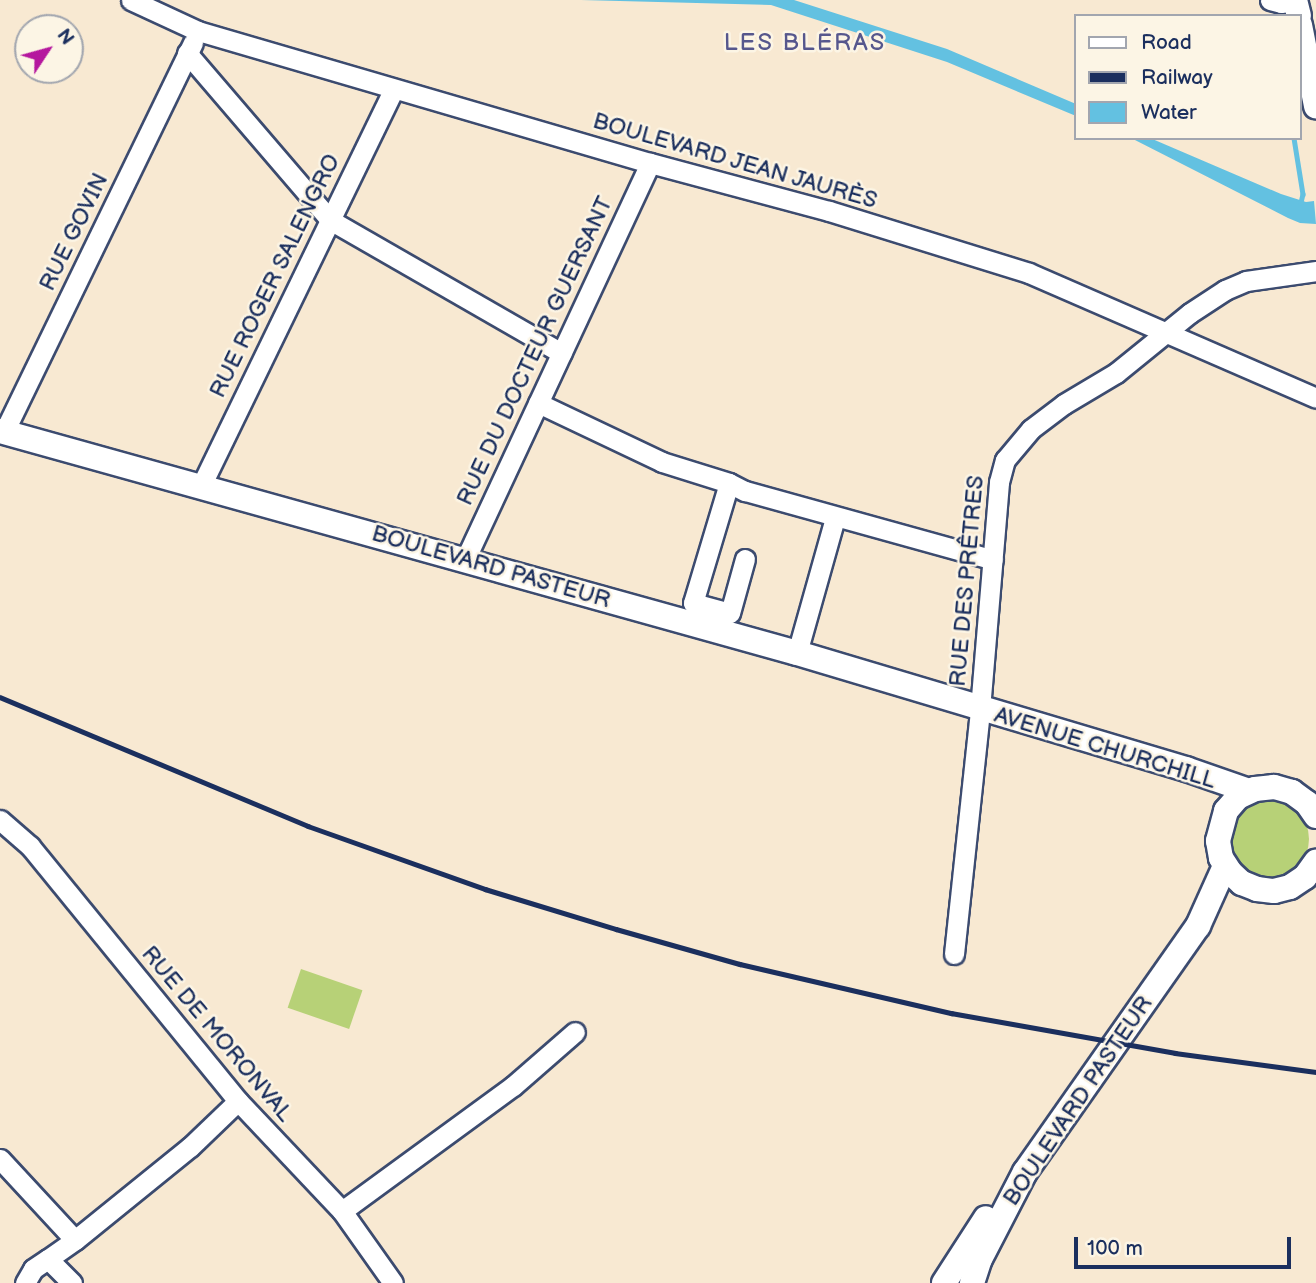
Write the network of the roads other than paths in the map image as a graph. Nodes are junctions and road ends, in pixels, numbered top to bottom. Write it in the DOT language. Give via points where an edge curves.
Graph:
graph roads {
  1 [pos="131,0"];
  2 [pos="1270,0"];
  3 [pos="1297,10"];
  4 [pos="198,31"];
  5 [pos="1302,35"];
  6 [pos="187,53"];
  7 [pos="394,89"];
  8 [pos="1316,106"];
  9 [pos="650,163"];
  10 [pos="330,220"];
  11 [pos="1316,271"];
  12 [pos="1163,334"];
  13 [pos="561,353"];
  14 [pos="1316,398"];
  15 [pos="538,403"];
  16 [pos="2,432"];
  17 [pos="729,483"];
  18 [pos="201,486"];
  19 [pos="835,518"];
  20 [pos="745,559"];
  21 [pos="465,560"];
  22 [pos="993,560"];
  23 [pos="797,653"];
  24 [pos="980,709"];
  25 [pos="1249,791"];
  26 [pos="1316,814"];
  27 [pos="1223,817"];
  28 [pos="0,820"];
  29 [pos="1316,862"];
  30 [pos="1225,866"];
  31 [pos="1249,887"];
  32 [pos="1198,926"];
  33 [pos="954,954"];
  34 [pos="575,1032"];
  35 [pos="238,1101"];
  36 [pos="0,1159"];
  37 [pos="1025,1172"];
  38 [pos="342,1211"];
  39 [pos="75,1240"];
  40 [pos="48,1259"];
  41 [pos="25,1283"];
  42 [pos="72,1283"];
  43 [pos="393,1283"];
  44 [pos="944,1283"];
  45 [pos="972,1283"];
  1 -- 4 [label="street, BOULEVARD JEAN JAURÈS"];
  2 -- 3 [label="street"];
  4 -- 6 [label="street, RUE GOVIN"];
  4 -- 7 [label="street, BOULEVARD JEAN JAURÈS"];
  5 -- 8 [label="main road"];
  6 -- 10 [label="street"];
  6 -- 16 [label="street, RUE GOVIN"];
  7 -- 9 [label="street, BOULEVARD JEAN JAURÈS"];
  7 -- 10 [label="street, RUE ROGER SALENGRO"];
  9 -- 12 [label="street, BOULEVARD JEAN JAURÈS" via="829,211 1029,273"];
  9 -- 13 [label="street, RUE DU DOCTEUR GUERSANT"];
  10 -- 13 [label="street"];
  10 -- 18 [label="street, RUE ROGER SALENGRO"];
  11 -- 12 [label="street, RUE DES PRÊTRES" via="1237,283"];
  12 -- 14 [label="street, BOULEVARD JEAN JAURÈS"];
  12 -- 22 [label="street, RUE DES PRÊTRES" via="1116,373 1031,429 1009,453 999,482"];
  13 -- 15 [label="street, RUE DU DOCTEUR GUERSANT"];
  15 -- 17 [label="street" via="662,462"];
  15 -- 21 [label="street, RUE DU DOCTEUR GUERSANT"];
  16 -- 18 [label="main road, BOULEVARD PASTEUR"];
  17 -- 19 [label="street"];
  17 -- 20 [label="street" via="693,603 730,613"];
  18 -- 21 [label="main road, BOULEVARD PASTEUR"];
  19 -- 22 [label="street"];
  19 -- 23 [label="street"];
  21 -- 23 [label="main road, BOULEVARD PASTEUR"];
  22 -- 24 [label="street, RUE DES PRÊTRES"];
  23 -- 24 [label="main road, BOULEVARD PASTEUR"];
  24 -- 25 [label="main road, AVENUE CHURCHILL"];
  24 -- 27 [label="main road, AVENUE CHURCHILL" via="1067,747 1198,787 1212,798"];
  24 -- 33 [label="street, RUE DES PRÊTRES"];
  25 -- 26 [label="main road" via="1267,787 1286,790 1303,799"];
  25 -- 27 [label="main road" via="1233,801"];
  27 -- 30 [label="main road" via="1218,841"];
  28 -- 35 [label="street, RUE DE MORONVAL" via="30,846"];
  29 -- 31 [label="main road" via="1290,887 1274,891"];
  30 -- 31 [label="main road"];
  30 -- 32 [label="main road"];
  31 -- 32 [label="main road"];
  32 -- 37 [label="main road, BOULEVARD PASTEUR"];
  34 -- 38 [label="street" via="513,1086"];
  35 -- 38 [label="street, RUE DE MORONVAL"];
  35 -- 39 [label="street" via="190,1147"];
  36 -- 39 [label="street"];
  37 -- 44 [label="main road" via="981,1224"];
  37 -- 45 [label="main road, BOULEVARD PASTEUR"];
  38 -- 43 [label="street, RUE DE MORONVAL"];
  39 -- 40 [label="street"];
  40 -- 41 [label="street" via="33,1269"];
  40 -- 42 [label="street"];
}
